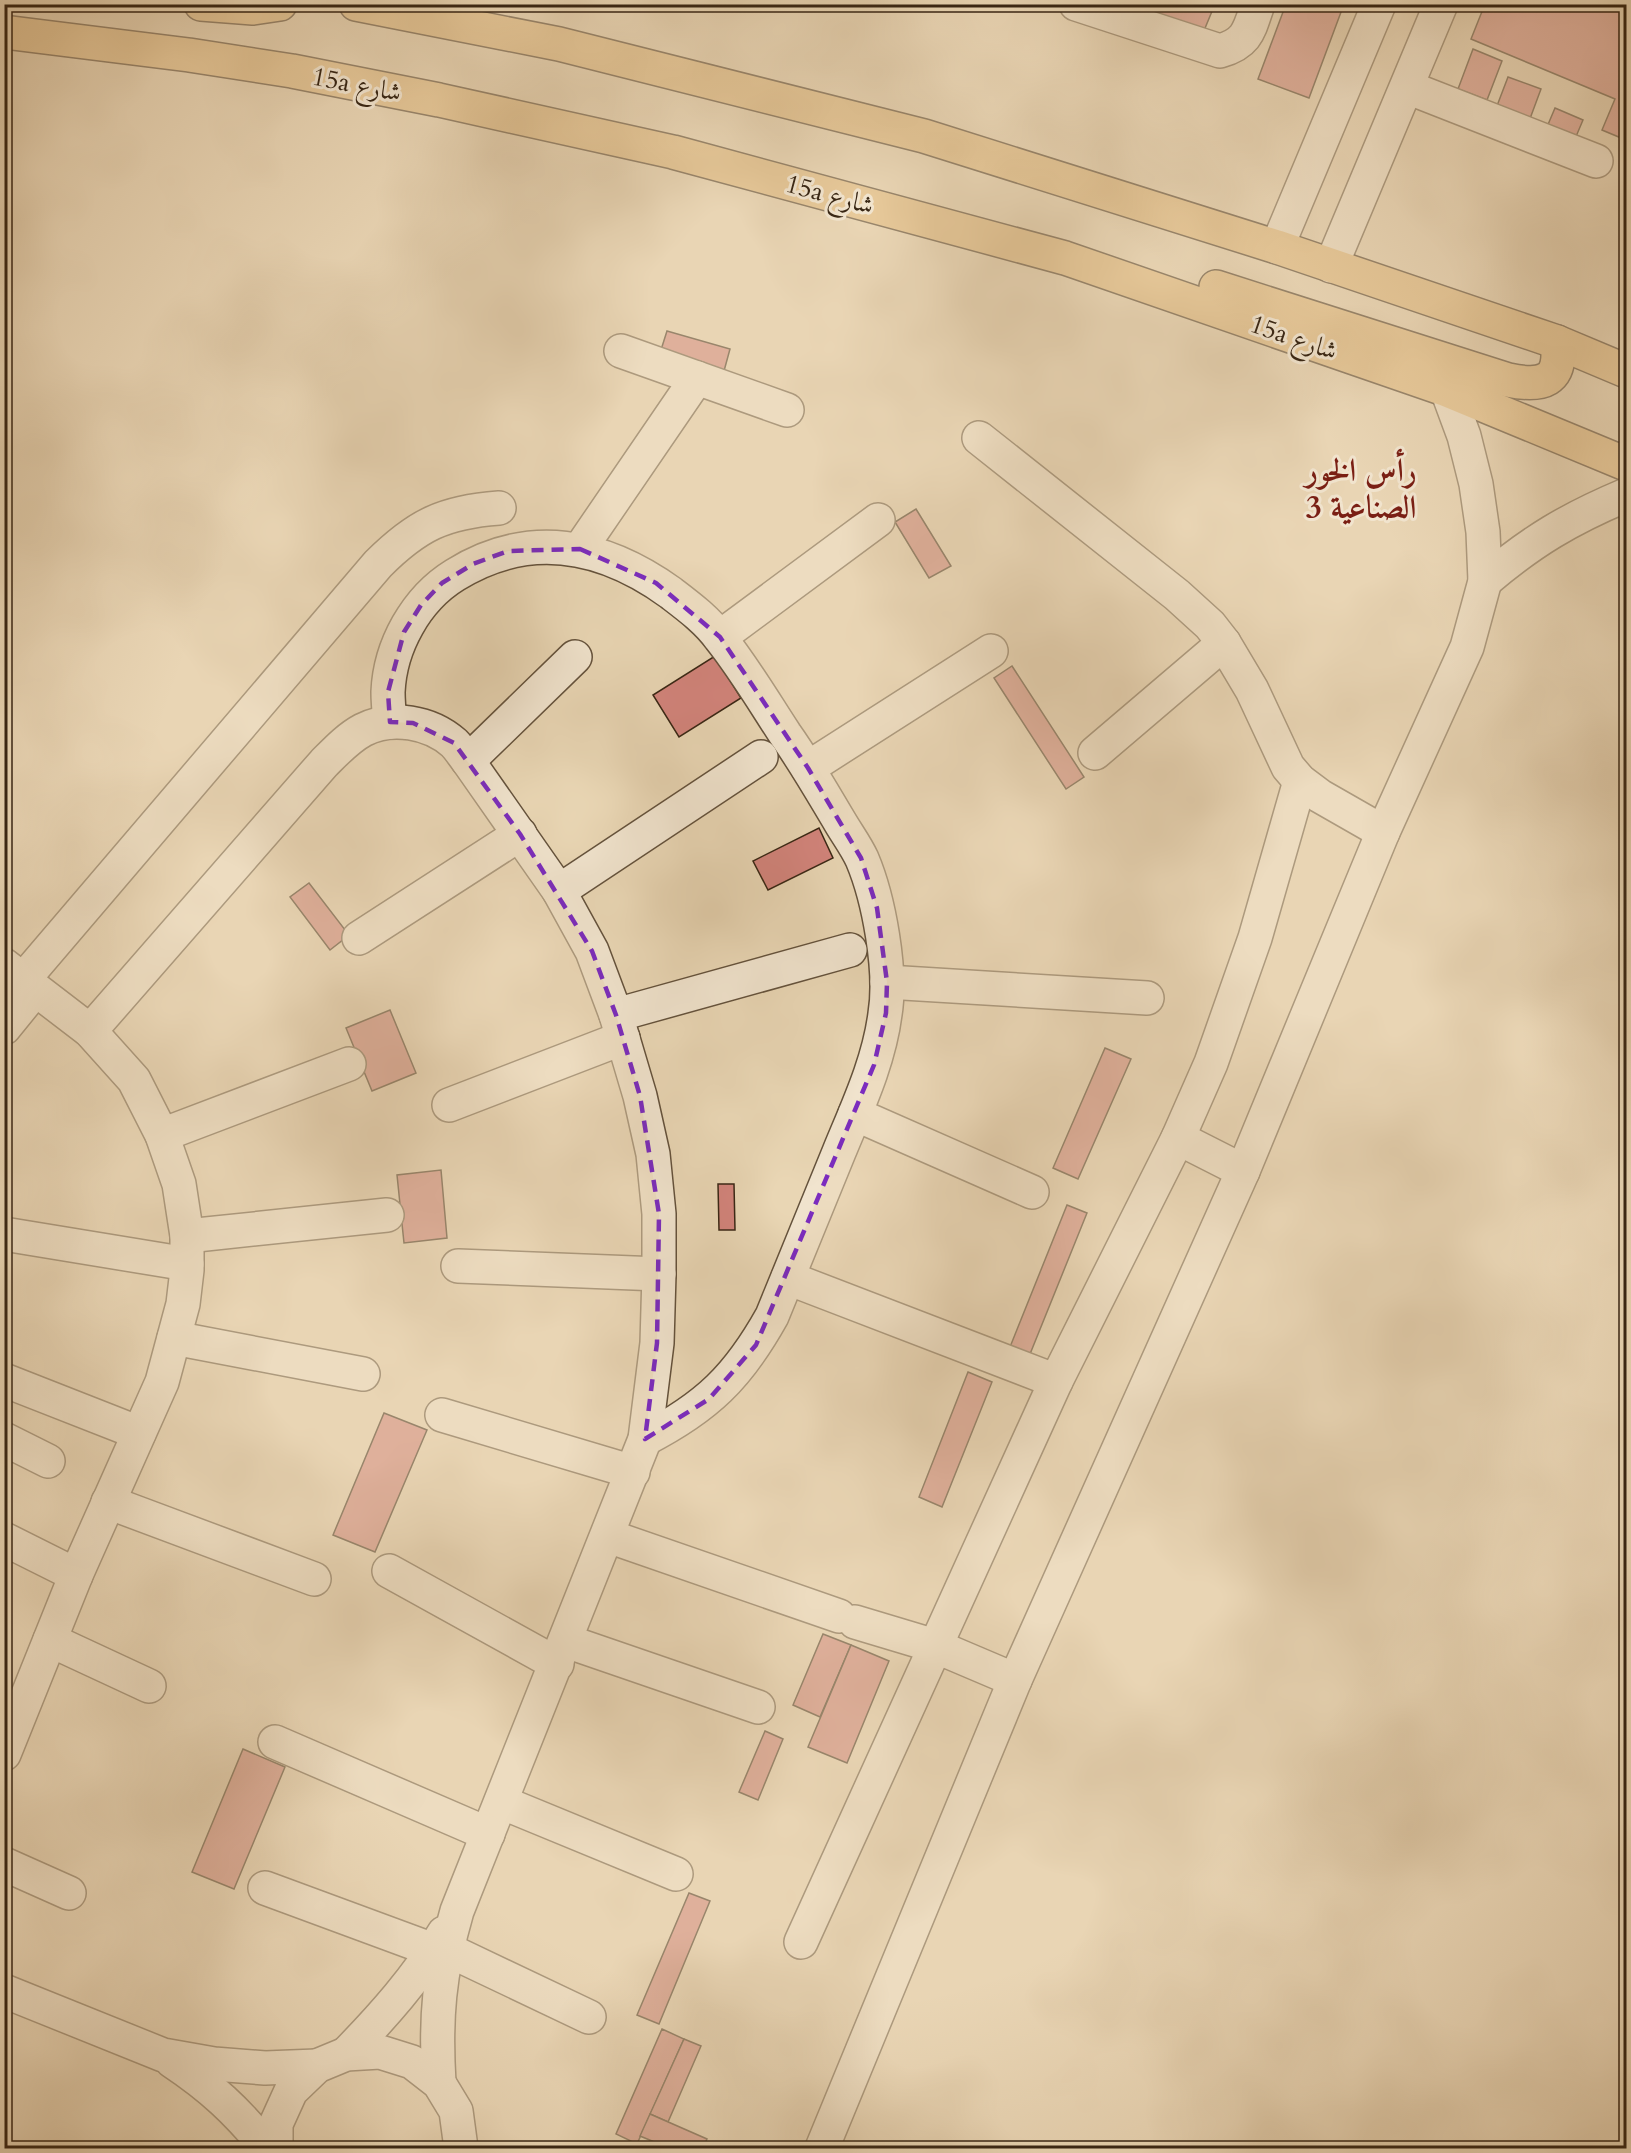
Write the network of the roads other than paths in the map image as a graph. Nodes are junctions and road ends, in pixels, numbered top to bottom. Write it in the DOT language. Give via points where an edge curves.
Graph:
graph roads {
  1 [pos="201,4"];
  2 [pos="279,4"];
  3 [pos="356,4"];
  4 [pos="1076,4"];
  5 [pos="1258,4"];
  6 [pos="1380,4"];
  7 [pos="1441,4"];
  8 [pos="4,32"];
  9 [pos="37,35"];
  10 [pos="4,50"];
  11 [pos="1407,87"];
  12 [pos="1596,161"];
  13 [pos="1278,247"];
  14 [pos="1065,258"];
  15 [pos="1331,266"];
  16 [pos="1557,342"];
  17 [pos="621,351"];
  18 [pos="1626,370"];
  19 [pos="697,378"];
  20 [pos="1447,390"];
  21 [pos="787,410"];
  22 [pos="979,438"];
  23 [pos="1626,464"];
  24 [pos="1626,495"];
  25 [pos="499,508"];
  26 [pos="878,520"];
  27 [pos="580,549"];
  28 [pos="1485,582"];
  29 [pos="720,637"];
  30 [pos="1224,643"];
  31 [pos="991,651"];
  32 [pos="575,657"];
  33 [pos="390,722"];
  34 [pos="1095,753"];
  35 [pos="761,757"];
  36 [pos="468,761"];
  37 [pos="808,768"];
  38 [pos="1300,781"];
  39 [pos="1383,832"];
  40 [pos="520,834"];
  41 [pos="559,891"];
  42 [pos="359,938"];
  43 [pos="850,950"];
  44 [pos="21,978"];
  45 [pos="887,982"];
  46 [pos="1147,998"];
  47 [pos="620,1027"];
  48 [pos="4,1028"];
  49 [pos="90,1031"];
  50 [pos="349,1064"];
  51 [pos="449,1105"];
  52 [pos="855,1114"];
  53 [pos="162,1135"];
  54 [pos="1178,1138"];
  55 [pos="1243,1171"];
  56 [pos="1032,1192"];
  57 [pos="387,1215"];
  58 [pos="4,1234"];
  59 [pos="187,1250"];
  60 [pos="458,1266"];
  61 [pos="658,1274"];
  62 [pos="788,1278"];
  63 [pos="174,1338"];
  64 [pos="363,1374"];
  65 [pos="4,1380"];
  66 [pos="1056,1381"];
  67 [pos="442,1415"];
  68 [pos="139,1433"];
  69 [pos="4,1439"];
  70 [pos="645,1439"];
  71 [pos="48,1461"];
  72 [pos="633,1472"];
  73 [pos="108,1502"];
  74 [pos="608,1536"];
  75 [pos="4,1539"];
  76 [pos="389,1571"];
  77 [pos="76,1575"];
  78 [pos="314,1579"];
  79 [pos="50,1640"];
  80 [pos="935,1646"];
  81 [pos="561,1652"];
  82 [pos="1015,1680"];
  83 [pos="149,1686"];
  84 [pos="758,1707"];
  85 [pos="8,1736"];
  86 [pos="275,1742"];
  87 [pos="501,1802"];
  88 [pos="488,1834"];
  89 [pos="4,1864"];
  90 [pos="676,1874"];
  91 [pos="266,1888"];
  92 [pos="69,1893"];
  93 [pos="801,1942"];
  94 [pos="440,1949"];
  95 [pos="4,1991"];
  96 [pos="588,2017"];
  97 [pos="163,2055"];
  98 [pos="331,2060"];
  99 [pos="439,2083"];
  100 [pos="456,2111"];
  101 [pos="267,2148"];
  102 [pos="276,2148"];
  103 [pos="461,2148"];
  104 [pos="482,2148"];
  105 [pos="822,2148"];
  1 -- 2 [label="main road" via="253,8"];
  3 -- 13 [label="main road" via="559,44 924,136"];
  4 -- 5 [label="street" via="1220,51 1245,38"];
  6 -- 13 [label="street"];
  7 -- 11 [label="street"];
  8 -- 9 [label="main road, 15a شارع"];
  9 -- 10 [label="street"];
  9 -- 14 [label="main road, 15a شارع" via="292,71 439,100 673,152"];
  11 -- 12 [label="street"];
  11 -- 15 [label="street"];
  13 -- 15 [label="main road"];
  14 -- 16 [label="main road" via="1146,265 1527,384 1540,383 1550,376 1557,366"];
  14 -- 20 [label="main road, 15a شارع"];
  15 -- 16 [label="main road"];
  16 -- 18 [label="main road"];
  17 -- 19 [label="street"];
  19 -- 21 [label="street"];
  19 -- 27 [label="street"];
  20 -- 23 [label="main road, 15a شارع"];
  20 -- 28 [label="street" via="1476,484"];
  22 -- 30 [label="street" via="1177,595"];
  24 -- 28 [label="street" via="1552,530"];
  25 -- 44 [label="street" via="445,516 397,544"];
  26 -- 29 [label="street"];
  27 -- 29 [label="street" via="656,583 690,607"];
  27 -- 33 [label="street" via="544,546 508,551 473,564 442,583 421,605 404,632 393,661 388,692"];
  28 -- 39 [label="street" via="1467,646"];
  29 -- 37 [label="street"];
  30 -- 34 [label="street"];
  30 -- 38 [label="street" via="1262,709 1288,767"];
  31 -- 37 [label="street"];
  32 -- 36 [label="street"];
  33 -- 36 [label="street" via="413,723 435,730 454,743"];
  33 -- 49 [label="street" via="364,729 324,763"];
  35 -- 41 [label="street"];
  36 -- 40 [label="street"];
  37 -- 45 [label="street" via="861,858 877,908"];
  38 -- 39 [label="street"];
  38 -- 54 [label="street" via="1255,938 1211,1063"];
  39 -- 55 [label="street"];
  40 -- 41 [label="street"];
  40 -- 42 [label="street"];
  41 -- 47 [label="street" via="592,951"];
  43 -- 47 [label="street"];
  44 -- 48 [label="street"];
  44 -- 49 [label="street"];
  45 -- 46 [label="street"];
  45 -- 52 [label="street" via="886,1013"];
  47 -- 51 [label="street"];
  47 -- 61 [label="street" via="652,1154"];
  49 -- 53 [label="street" via="134,1080"];
  50 -- 53 [label="street"];
  52 -- 56 [label="street"];
  52 -- 62 [label="street"];
  53 -- 59 [label="street" via="179,1184"];
  54 -- 55 [label="street"];
  54 -- 66 [label="street"];
  55 -- 82 [label="street"];
  57 -- 59 [label="street"];
  58 -- 59 [label="street"];
  59 -- 63 [label="street" via="183,1304"];
  60 -- 61 [label="street"];
  61 -- 70 [label="street" via="657,1343"];
  62 -- 66 [label="street"];
  62 -- 70 [label="street" via="756,1345 735,1372 709,1399 678,1422"];
  63 -- 64 [label="street"];
  63 -- 68 [label="street" via="162,1382"];
  65 -- 68 [label="street"];
  66 -- 80 [label="street"];
  67 -- 72 [label="street"];
  68 -- 73 [label="street"];
  69 -- 71 [label="street"];
  70 -- 72 [label="street"];
  72 -- 74 [label="street"];
  73 -- 77 [label="street"];
  73 -- 78 [label="street"];
  74 -- 80 [label="street"];
  74 -- 81 [label="street"];
  75 -- 77 [label="street"];
  76 -- 81 [label="street"];
  77 -- 79 [label="street"];
  79 -- 83 [label="street"];
  79 -- 85 [label="street"];
  80 -- 82 [label="street"];
  80 -- 93 [label="street"];
  81 -- 84 [label="street"];
  81 -- 87 [label="street"];
  82 -- 105 [label="street"];
  86 -- 88 [label="street"];
  87 -- 88 [label="street"];
  87 -- 90 [label="street"];
  88 -- 94 [label="street"];
  89 -- 92 [label="street"];
  91 -- 94 [label="street"];
  94 -- 96 [label="street"];
  94 -- 98 [label="street" via="378,2021"];
  94 -- 99 [label="street" via="436,2039"];
  95 -- 97 [label="street"];
  97 -- 98 [label="street" via="266,2068"];
  97 -- 101 [label="street" via="206,2084"];
  98 -- 99 [label="street" via="380,2052 412,2062"];
  98 -- 102 [label="street" via="291,2091 276,2124"];
  99 -- 100 [label="street"];
  100 -- 103 [label="street"];
  100 -- 104 [label="street"];
}
